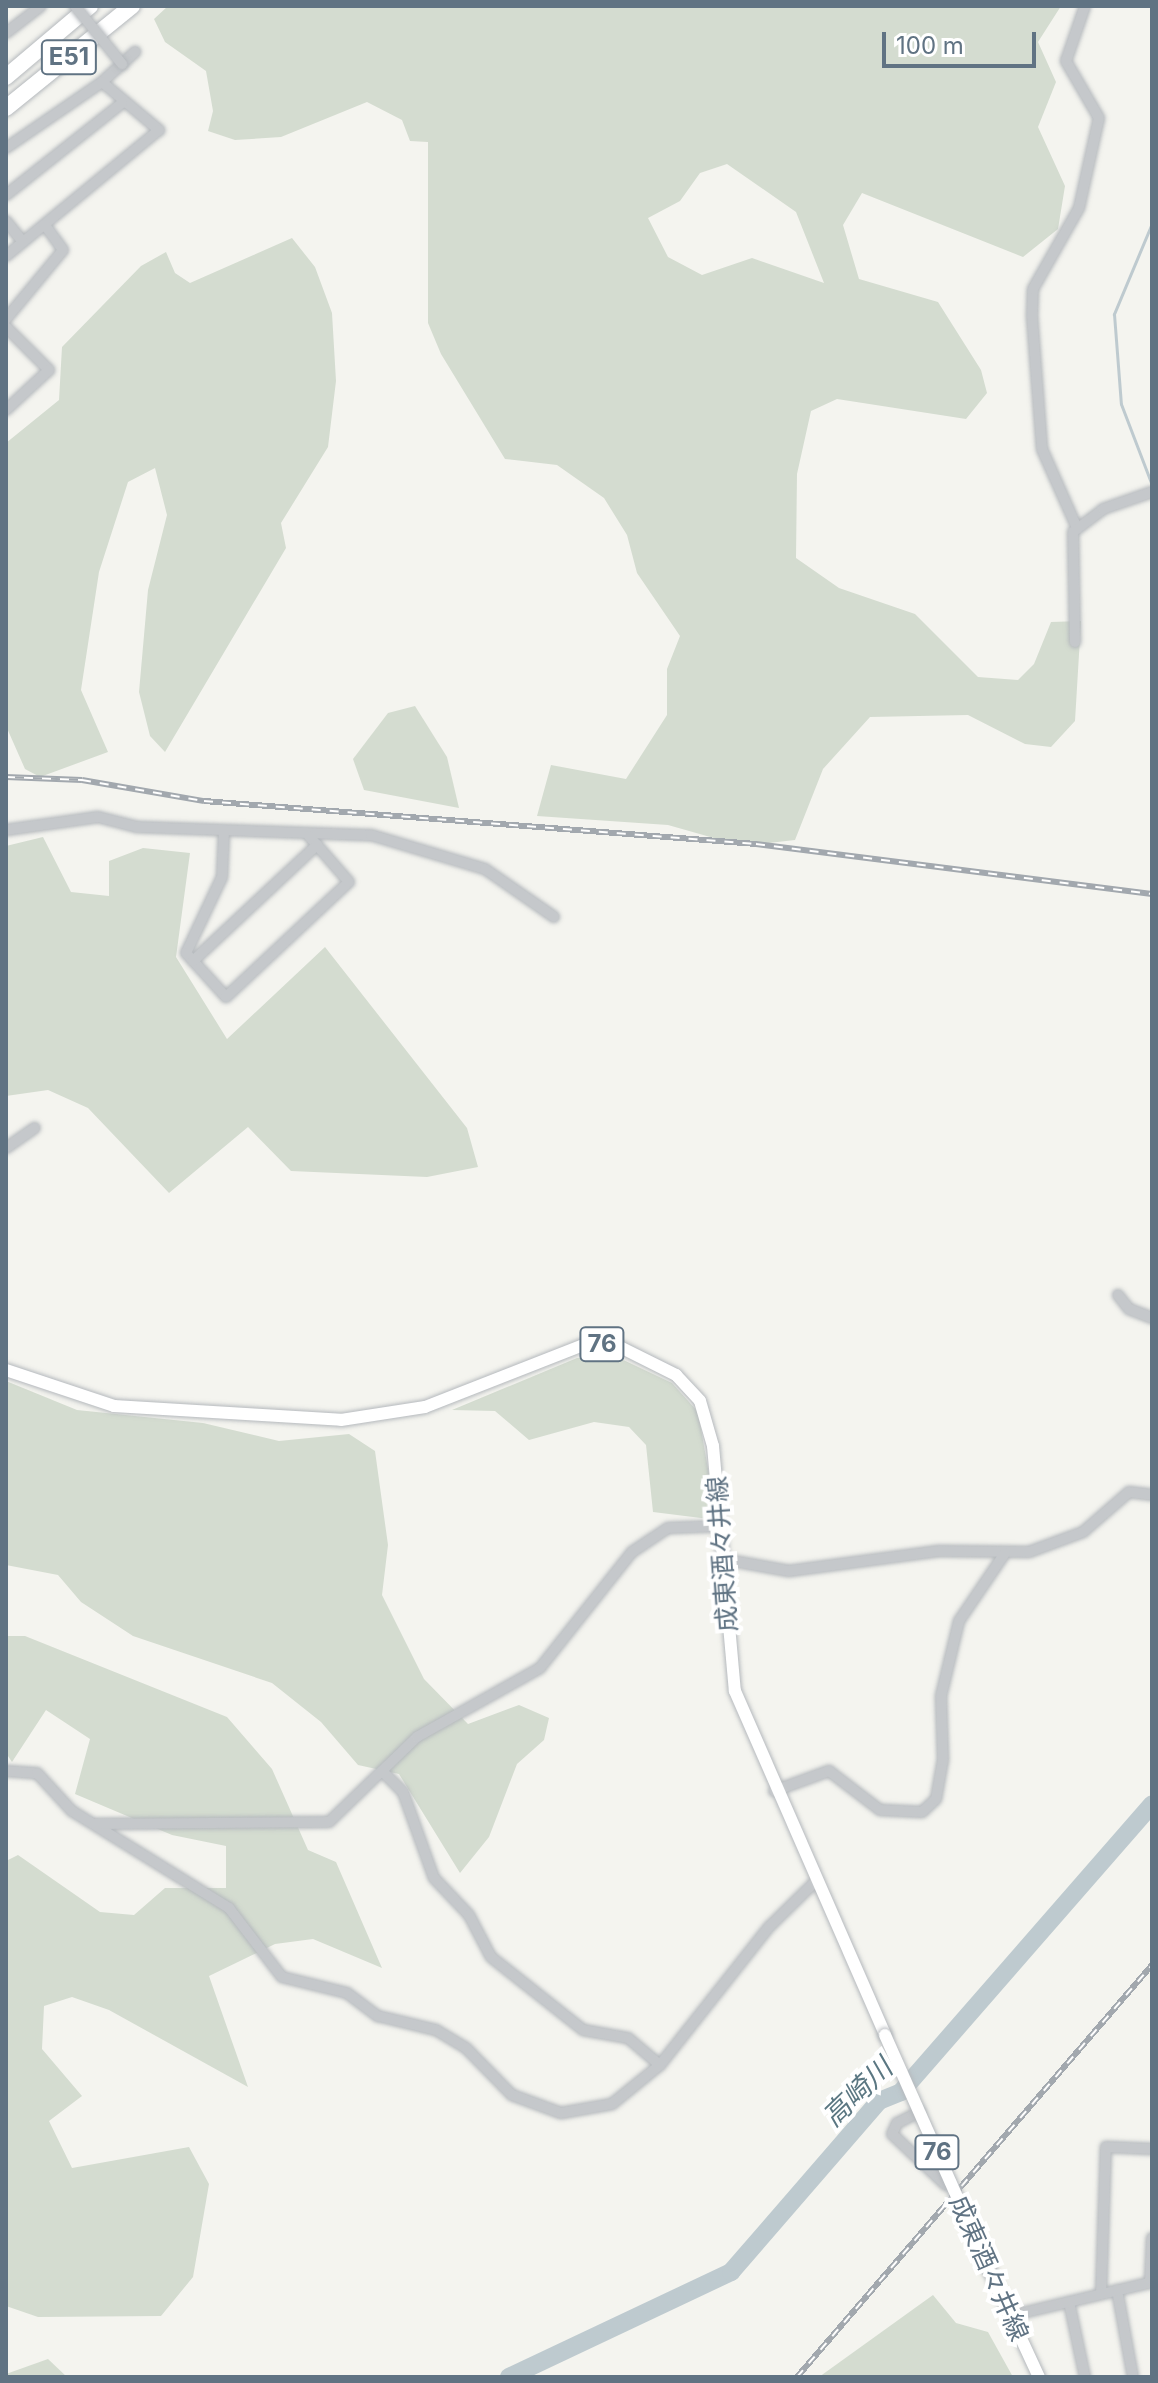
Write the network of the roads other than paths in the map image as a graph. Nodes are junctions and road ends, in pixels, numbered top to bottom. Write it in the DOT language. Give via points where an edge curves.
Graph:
graph roads {
  1 [pos="41,6"];
  2 [pos="75,6"];
  3 [pos="90,6"];
  4 [pos="132,6"];
  5 [pos="1085,6"];
  6 [pos="6,33"];
  7 [pos="135,52"];
  8 [pos="122,64"];
  9 [pos="6,77"];
  10 [pos="102,82"];
  11 [pos="122,103"];
  12 [pos="6,108"];
  13 [pos="6,148"];
  14 [pos="6,195"];
  15 [pos="6,221"];
  16 [pos="45,225"];
  17 [pos="23,242"];
  18 [pos="6,256"];
  19 [pos="6,319"];
  20 [pos="6,327"];
  21 [pos="8,405"];
  22 [pos="1152,492"];
  23 [pos="1077,528"];
  24 [pos="1075,642"];
  25 [pos="6,830"];
  26 [pos="224,831"];
  27 [pos="309,836"];
  28 [pos="317,845"];
  29 [pos="554,917"];
  30 [pos="193,961"];
  31 [pos="35,1128"];
  32 [pos="6,1148"];
  33 [pos="1118,1295"];
  34 [pos="1152,1318"];
  35 [pos="6,1370"];
  36 [pos="1152,1495"];
  37 [pos="721,1526"];
  38 [pos="1005,1553"];
  39 [pos="722,1559"];
  40 [pos="6,1771"];
  41 [pos="384,1773"];
  42 [pos="774,1791"];
  43 [pos="95,1824"];
  44 [pos="817,1880"];
  45 [pos="660,2065"];
  46 [pos="919,2112"];
  47 [pos="1152,2149"];
  48 [pos="946,2185"];
  49 [pos="1152,2238"];
  50 [pos="1151,2282"];
  51 [pos="1117,2290"];
  52 [pos="1101,2294"];
  53 [pos="1069,2302"];
  54 [pos="1011,2323"];
  55 [pos="1039,2377"];
  56 [pos="1085,2377"];
  57 [pos="1133,2377"];
  1 -- 6 [label="street"];
  2 -- 8 [label="street, bridge"];
  3 -- 9 [label="highway, E51"];
  4 -- 12 [label="highway, E51"];
  5 -- 23 [label="street" via="1066,61 1099,118 1079,208 1033,289 1042,449"];
  7 -- 8 [label="street"];
  8 -- 10 [label="street"];
  10 -- 11 [label="street"];
  10 -- 13 [label="street"];
  11 -- 14 [label="street"];
  11 -- 16 [label="street" via="159,130"];
  15 -- 17 [label="street"];
  16 -- 17 [label="street"];
  16 -- 19 [label="street" via="63,250"];
  17 -- 18 [label="street"];
  20 -- 21 [label="street" via="49,370"];
  22 -- 23 [label="street"];
  23 -- 24 [label="street" via="1069,552"];
  25 -- 26 [label="street" via="98,817"];
  26 -- 27 [label="street"];
  26 -- 30 [label="street" via="222,877 186,953"];
  27 -- 28 [label="street"];
  27 -- 29 [label="street" via="371,835 485,869"];
  28 -- 30 [label="street"];
  28 -- 30 [label="street" via="349,882 282,945 226,997"];
  31 -- 32 [label="street"];
  33 -- 34 [label="street" via="1129,1309"];
  35 -- 37 [label="main road, 成東酒々井線 / 76" via="114,1406 367,1420 425,1407 559,1352 620,1347 676,1375 700,1401"];
  36 -- 38 [label="street" via="1129,1492 1057,1545"];
  37 -- 39 [label="main road, 成東酒々井線 / 76"];
  37 -- 41 [label="street" via="668,1528 632,1552 540,1668 417,1737"];
  38 -- 39 [label="street" via="939,1551 789,1571"];
  38 -- 42 [label="street" via="959,1621 941,1696 936,1799 922,1812 880,1810 829,1771"];
  39 -- 42 [label="main road, 成東酒々井線 / 76" via="735,1691"];
  40 -- 43 [label="street" via="37,1773"];
  41 -- 43 [label="street" via="349,1808 311,1827 254,1819"];
  41 -- 45 [label="street" via="403,1792 434,1878 469,1915 491,1957 583,2030 628,2038"];
  42 -- 44 [label="main road, 成東酒々井線 / 76"];
  43 -- 45 [label="street" via="229,1908 282,1977 347,1993 378,2016 457,2040 494,2081 542,2109 584,2113 612,2104"];
  44 -- 45 [label="street" via="769,1927"];
  44 -- 46 [label="main road, 成東酒々井線 / 76, bridge"];
  46 -- 48 [label="street" via="897,2123 897,2144"];
  46 -- 54 [label="main road, 成東酒々井線 / 76, bridge"];
  47 -- 52 [label="street" via="1106,2147"];
  49 -- 50 [label="street"];
  50 -- 51 [label="street"];
  51 -- 52 [label="street"];
  51 -- 57 [label="street"];
  52 -- 53 [label="street"];
  53 -- 54 [label="street" via="1018,2314"];
  53 -- 56 [label="street"];
  54 -- 55 [label="main road, 成東酒々井線 / 76"];
}
